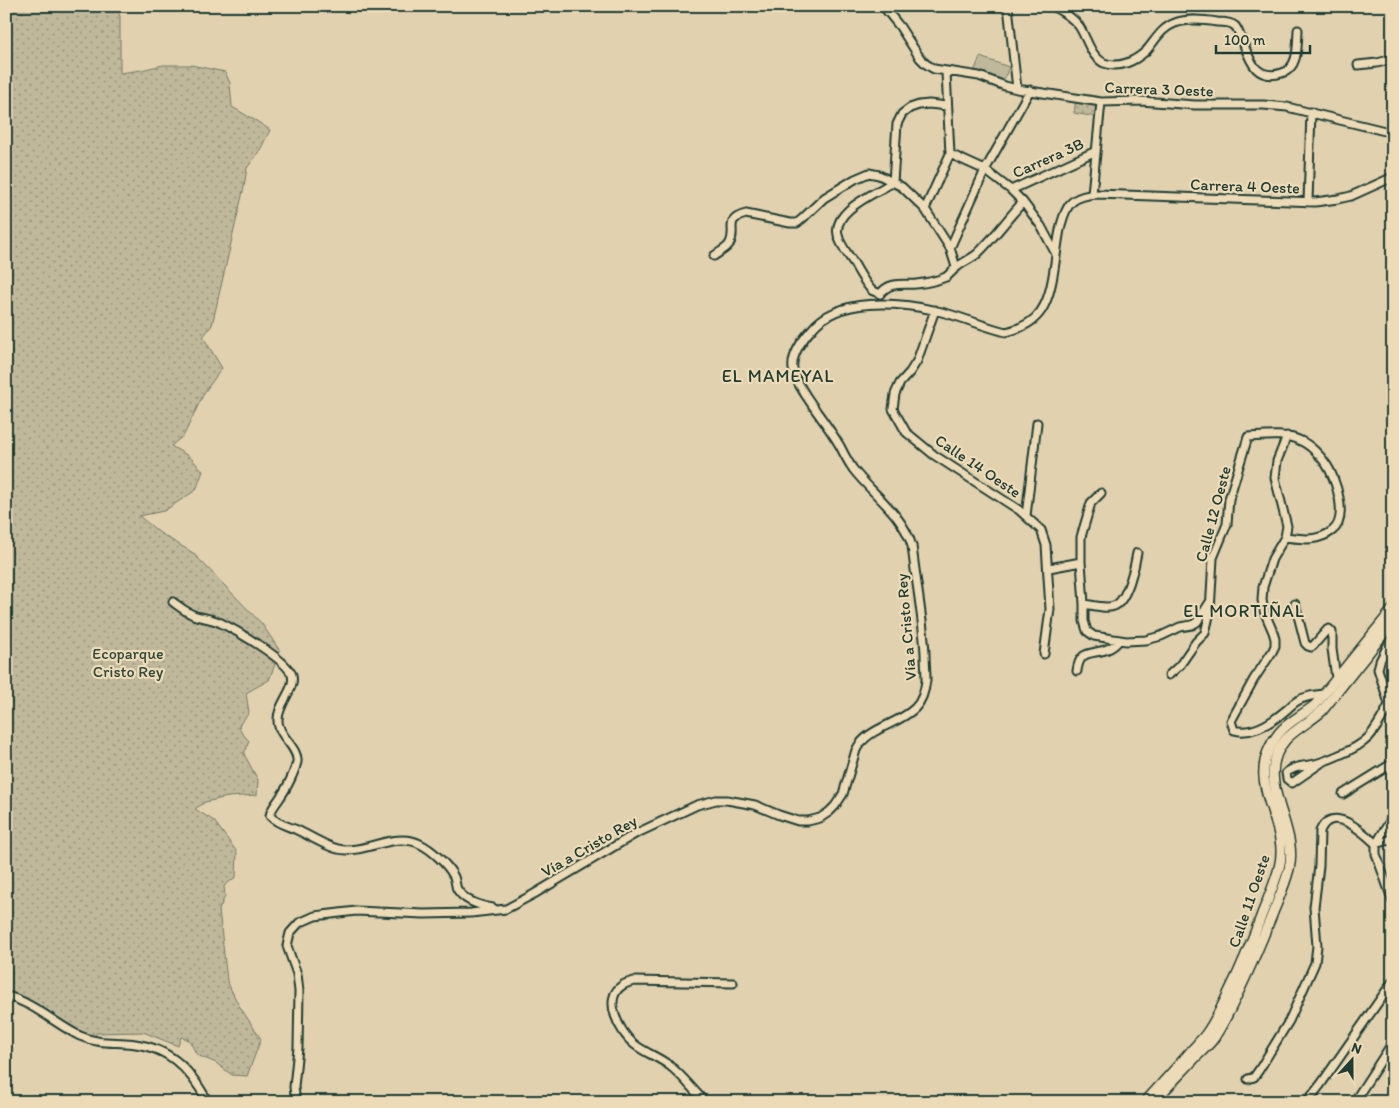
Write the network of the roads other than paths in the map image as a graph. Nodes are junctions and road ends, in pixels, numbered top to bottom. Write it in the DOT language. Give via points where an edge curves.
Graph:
graph roads {
  1 [pos="883,6"];
  2 [pos="1008,6"];
  3 [pos="1052,6"];
  4 [pos="1298,30"];
  5 [pos="1393,59"];
  6 [pos="1358,65"];
  7 [pos="946,72"];
  8 [pos="1017,89"];
  9 [pos="1030,90"];
  10 [pos="1101,102"];
  11 [pos="947,106"];
  12 [pos="1311,112"];
  13 [pos="1393,133"];
  14 [pos="1096,152"];
  15 [pos="950,154"];
  16 [pos="985,170"];
  17 [pos="1393,177"];
  18 [pos="893,182"];
  19 [pos="1011,190"];
  20 [pos="1092,194"];
  21 [pos="1023,202"];
  22 [pos="1308,202"];
  23 [pos="925,209"];
  24 [pos="950,248"];
  25 [pos="1056,254"];
  26 [pos="714,256"];
  27 [pos="956,267"];
  28 [pos="880,294"];
  29 [pos="883,305"];
  30 [pos="935,310"];
  31 [pos="1036,423"];
  32 [pos="1287,436"];
  33 [pos="1102,492"];
  34 [pos="1026,516"];
  35 [pos="1284,537"];
  36 [pos="1137,553"];
  37 [pos="1080,562"];
  38 [pos="1049,568"];
  39 [pos="173,602"];
  40 [pos="1210,602"];
  41 [pos="1084,604"];
  42 [pos="1295,604"];
  43 [pos="1393,608"];
  44 [pos="1393,622"];
  45 [pos="1393,635"];
  46 [pos="1119,640"];
  47 [pos="1044,654"];
  48 [pos="1351,660"];
  49 [pos="1334,661"];
  50 [pos="1078,671"];
  51 [pos="1169,675"];
  52 [pos="1336,678"];
  53 [pos="1324,694"];
  54 [pos="1299,700"];
  55 [pos="1389,705"];
  56 [pos="1305,714"];
  57 [pos="1393,716"];
  58 [pos="1321,763"];
  59 [pos="1393,763"];
  60 [pos="1343,794"];
  61 [pos="1393,816"];
  62 [pos="1393,839"];
  63 [pos="1376,844"];
  64 [pos="1393,902"];
  65 [pos="504,909"];
  66 [pos="1393,980"];
  67 [pos="733,983"];
  68 [pos="6,996"];
  69 [pos="1208,1038"];
  70 [pos="1393,1042"];
  71 [pos="1248,1079"];
  72 [pos="208,1102"];
  73 [pos="296,1102"];
  74 [pos="705,1102"];
  75 [pos="1145,1102"];
  76 [pos="1156,1102"];
  77 [pos="1307,1102"];
  78 [pos="1354,1102"];
  1 -- 7 [label="street, Carrera 3 Oeste" via="920,58 934,69"];
  2 -- 8 [label="street"];
  3 -- 4 [label="street" via="1078,26 1096,57 1112,65 1124,65 1136,59 1159,33 1174,23 1215,21 1235,26 1254,68 1268,75 1284,73 1295,62"];
  5 -- 6 [label="street"];
  7 -- 8 [label="street, Carrera 3 Oeste" via="967,73"];
  7 -- 11 [label="street"];
  8 -- 9 [label="street, Carrera 3 Oeste"];
  9 -- 10 [label="street, Carrera 3 Oeste"];
  9 -- 16 [label="street"];
  10 -- 12 [label="street, Carrera 3 Oeste" via="1263,105"];
  10 -- 14 [label="street"];
  11 -- 15 [label="street"];
  11 -- 18 [label="street" via="919,105 902,114 897,124"];
  12 -- 13 [label="street, Carrera 3 Oeste"];
  12 -- 22 [label="street"];
  14 -- 19 [label="street, Carrera 3B"];
  14 -- 20 [label="street"];
  15 -- 16 [label="street"];
  15 -- 23 [label="street"];
  16 -- 19 [label="street"];
  16 -- 24 [label="street"];
  17 -- 22 [label="street, Carrera 4 Oeste" via="1350,196"];
  18 -- 23 [label="street"];
  18 -- 26 [label="street" via="869,173 824,198 797,223 746,214 734,218 729,244"];
  18 -- 28 [label="street" via="854,205 838,226 842,244 868,285"];
  19 -- 21 [label="street"];
  20 -- 22 [label="street, Carrera 4 Oeste"];
  20 -- 25 [label="street, Vía a Cristo Rey" via="1071,202 1067,208"];
  21 -- 25 [label="street"];
  21 -- 27 [label="street, Carrera 3B" via="975,256"];
  23 -- 24 [label="street"];
  24 -- 27 [label="street"];
  25 -- 30 [label="street, Vía a Cristo Rey" via="1049,293 1042,310 1015,330 994,329"];
  27 -- 28 [label="street, Carrera 3B" via="948,276 933,282 898,283"];
  28 -- 29 [label="street"];
  29 -- 30 [label="street, Vía a Cristo Rey"];
  29 -- 65 [label="street, Vía a Cristo Rey" via="854,306 827,315 801,344 793,361 793,370 852,468 900,520 910,538 926,672 925,687 918,704 908,714 859,744 843,794 835,806 820,818 808,821 789,819 727,800 704,803 635,834"];
  30 -- 34 [label="street, Calle 14 Oeste" via="917,361 895,394 893,409 906,432 934,455"];
  31 -- 34 [label="street"];
  32 -- 35 [label="street" via="1275,470 1287,526"];
  32 -- 35 [label="street" via="1307,444 1326,463 1335,483 1340,517 1334,530 1323,536 1308,540"];
  32 -- 40 [label="street, Calle 12 Oeste" via="1248,437 1229,499 1227,524 1213,558"];
  33 -- 37 [label="street" via="1091,503 1087,515 1081,537"];
  34 -- 38 [label="street, Calle 14 Oeste" via="1041,530"];
  35 -- 54 [label="street" via="1272,559 1263,587 1264,611 1275,646 1231,721 1232,726 1240,732 1270,722"];
  36 -- 41 [label="street" via="1130,582 1121,601 1108,607"];
  37 -- 38 [label="street"];
  37 -- 41 [label="street"];
  38 -- 47 [label="street, Calle 14 Oeste" via="1050,609"];
  39 -- 65 [label="street" via="193,615 219,622 276,656 292,674 292,686 278,712 278,724 298,758 283,794 271,812 274,821 337,849 348,850 404,839 420,844 448,867 457,889 467,899 487,907"];
  40 -- 46 [label="street" via="1192,625 1146,640"];
  40 -- 51 [label="street, Calle 12 Oeste" via="1205,633"];
  41 -- 46 [label="street" via="1087,631 1094,636"];
  42 -- 49 [label="street" via="1308,646 1313,646 1326,630 1332,632"];
  43 -- 48 [label="main road, Calle 11 Oeste"];
  44 -- 69 [label="main road, Calle 11 Oeste" via="1327,705 1286,739 1280,748 1273,778 1291,849 1289,869 1255,958 1223,1025"];
  45 -- 55 [label="street" via="1378,669"];
  46 -- 50 [label="street" via="1109,648 1082,657"];
  48 -- 49 [label="street" via="1343,665"];
  48 -- 52 [label="main road, Calle 11 Oeste"];
  49 -- 52 [label="street"];
  52 -- 53 [label="main road, Calle 11 Oeste"];
  53 -- 54 [label="street"];
  53 -- 56 [label="main road, Calle 11 Oeste"];
  54 -- 56 [label="street" via="1306,705"];
  55 -- 57 [label="street"];
  55 -- 58 [label="street" via="1363,744"];
  56 -- 69 [label="main road, Calle 11 Oeste" via="1279,733 1266,757 1266,794 1280,838 1280,867 1247,954"];
  59 -- 60 [label="street"];
  61 -- 63 [label="street"];
  62 -- 63 [label="street"];
  63 -- 64 [label="street" via="1376,854"];
  63 -- 71 [label="street" via="1345,820 1332,820 1322,826 1314,907 1315,963 1289,1021 1259,1070"];
  65 -- 73 [label="street, Vía a Cristo Rey" via="424,914 356,911 315,916 295,926 287,946 298,974 299,991"];
  66 -- 77 [label="street"];
  67 -- 74 [label="street" via="634,981 622,985 613,1001 617,1020 634,1044 671,1066"];
  68 -- 72 [label="street" via="94,1041 149,1046 162,1052 188,1072"];
  69 -- 75 [label="main road"];
  69 -- 76 [label="main road"];
  70 -- 78 [label="street"];
}
